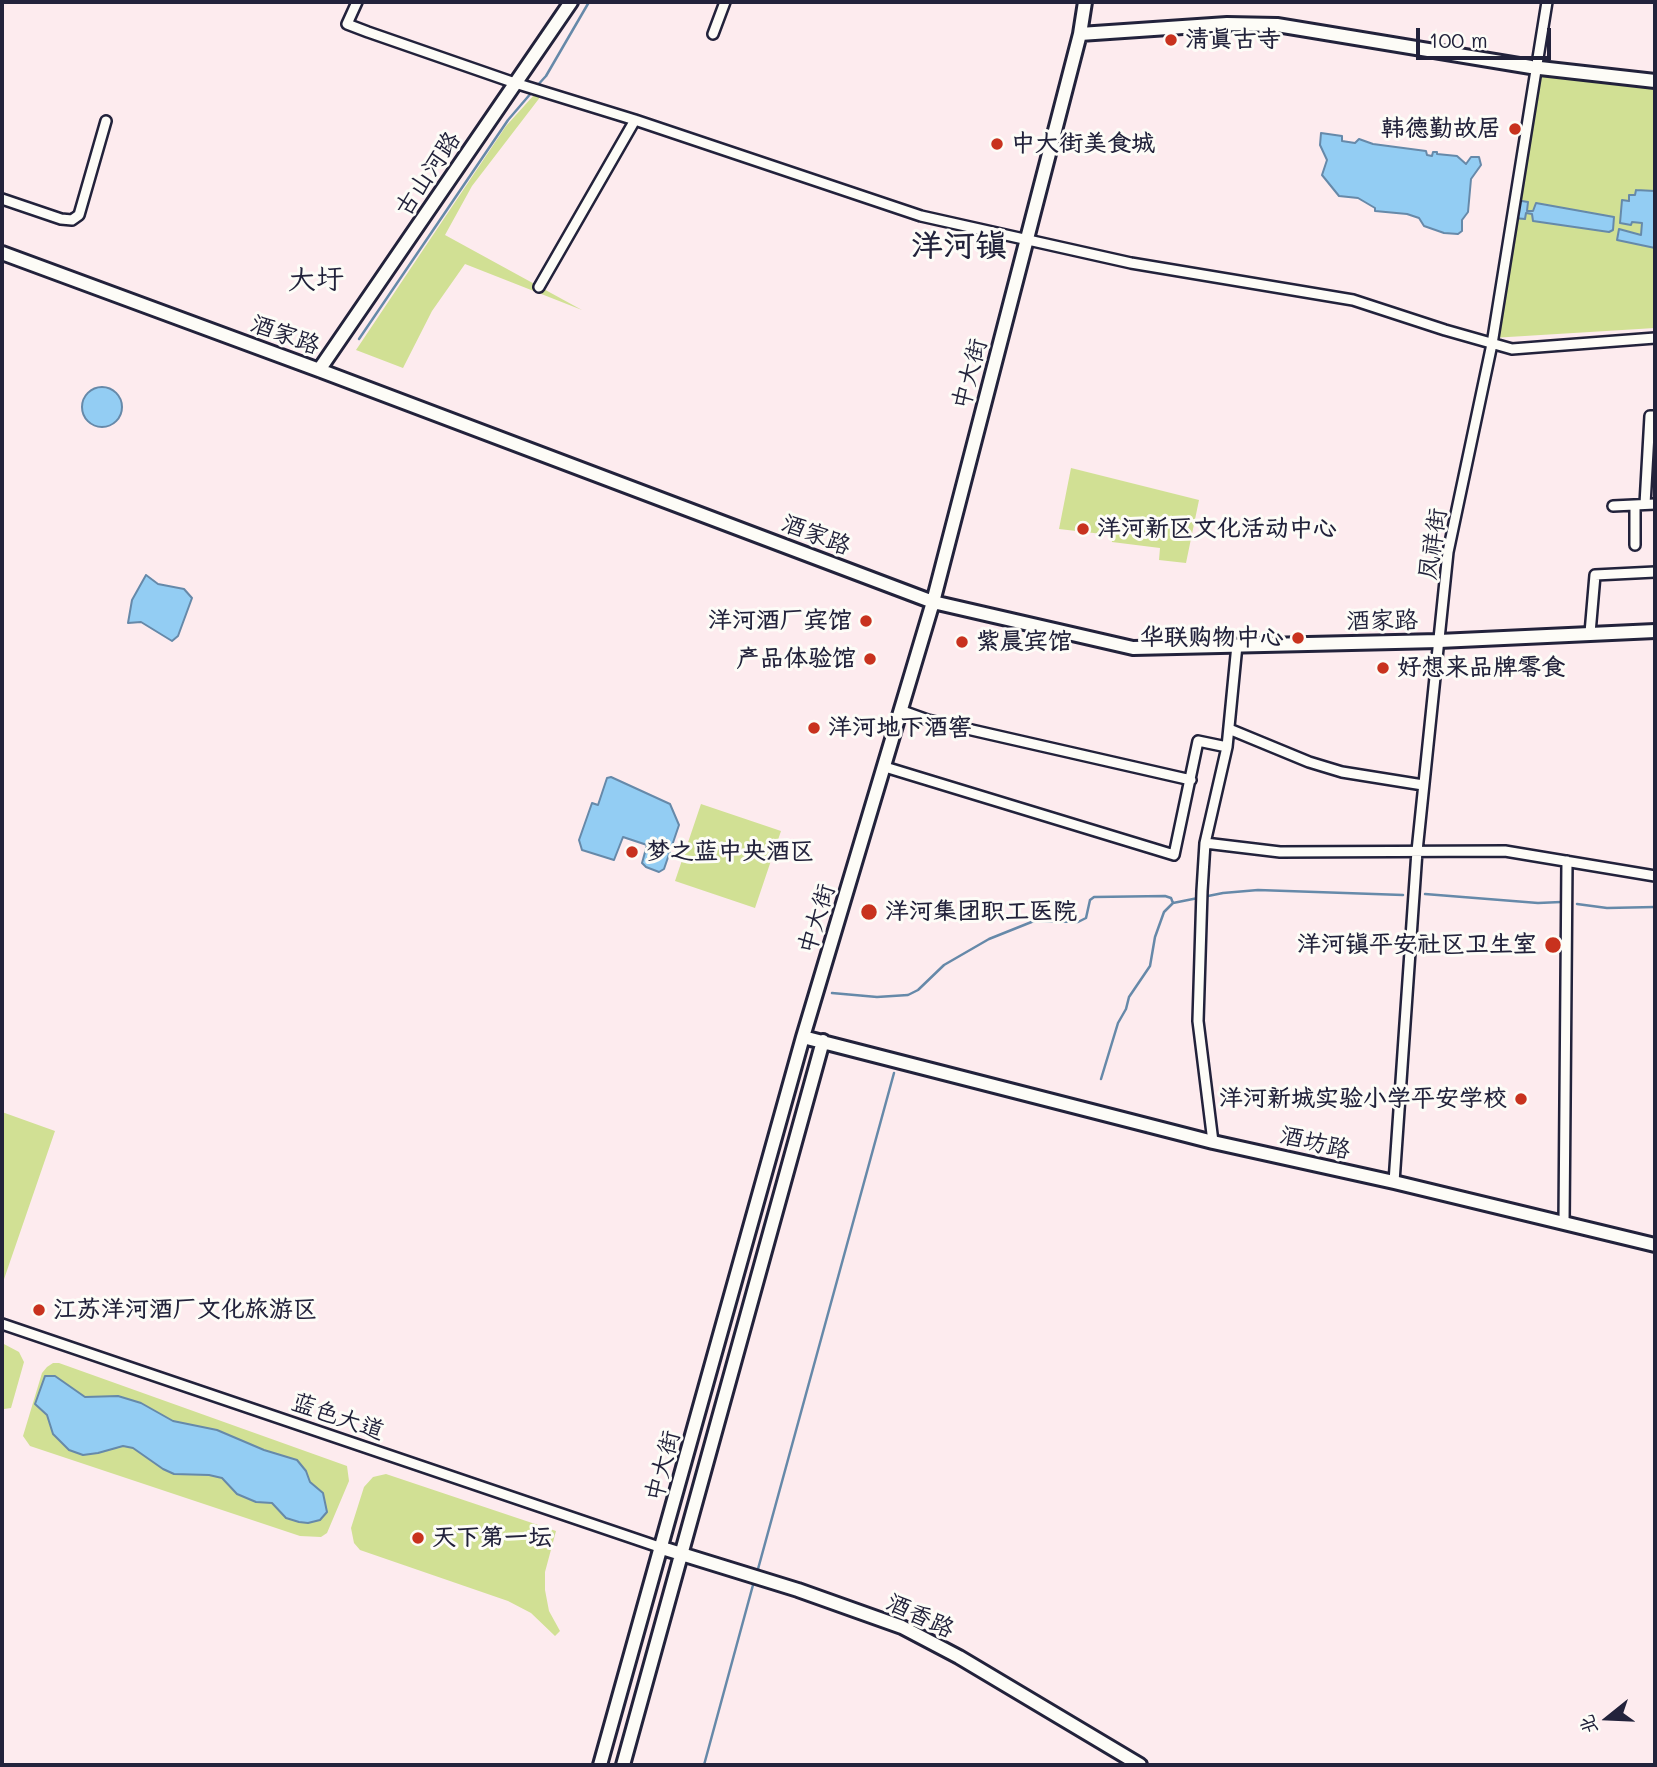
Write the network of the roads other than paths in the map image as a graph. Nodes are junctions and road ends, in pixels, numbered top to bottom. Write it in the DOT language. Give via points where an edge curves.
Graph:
graph roads {
  1 [pos="357,2"];
  2 [pos="571,2"];
  3 [pos="725,2"];
  4 [pos="1085,2"];
  5 [pos="1547,2"];
  6 [pos="713,34"];
  7 [pos="1080,34"];
  8 [pos="1537,68"];
  9 [pos="1655,81"];
  10 [pos="520,84"];
  11 [pos="635,120"];
  12 [pos="106,121"];
  13 [pos="2,199"];
  14 [pos="1027,241"];
  15 [pos="2,253"];
  16 [pos="539,287"];
  17 [pos="1655,338"];
  18 [pos="1492,344"];
  19 [pos="319,370"];
  20 [pos="1655,416"];
  21 [pos="1655,504"];
  22 [pos="1640,505"];
  23 [pos="1613,506"];
  24 [pos="1635,545"];
  25 [pos="1655,572"];
  26 [pos="933,602"];
  27 [pos="1655,631"];
  28 [pos="1590,633"];
  29 [pos="1439,641"];
  30 [pos="1237,645"];
  31 [pos="900,710"];
  32 [pos="1229,729"];
  33 [pos="1227,747"];
  34 [pos="885,767"];
  35 [pos="1191,780"];
  36 [pos="1423,785"];
  37 [pos="1205,843"];
  38 [pos="1417,850"];
  39 [pos="1567,861"];
  40 [pos="1655,876"];
  41 [pos="803,1037"];
  42 [pos="823,1041"];
  43 [pos="1213,1142"];
  44 [pos="1394,1182"];
  45 [pos="1564,1223"];
  46 [pos="1655,1245"];
  47 [pos="2,1324"];
  48 [pos="662,1548"];
  49 [pos="681,1554"];
  50 [pos="600,1765"];
  51 [pos="623,1765"];
  52 [pos="1140,1765"];
  1 -- 10 [label="street" via="347,24"];
  2 -- 10 [label="street, 古山河路"];
  3 -- 6 [label="street"];
  4 -- 7 [label="street, 中大街"];
  5 -- 8 [label="street, 凤祥街"];
  7 -- 8 [label="street" via="1277,25"];
  7 -- 14 [label="street, 中大街"];
  8 -- 9 [label="street"];
  8 -- 18 [label="street, 凤祥街"];
  10 -- 11 [label="street"];
  10 -- 19 [label="street, 古山河路"];
  11 -- 14 [label="street" via="921,216"];
  11 -- 16 [label="street"];
  12 -- 13 [label="street" via="79,215 61,219"];
  14 -- 18 [label="street" via="1353,300"];
  14 -- 26 [label="street, 中大街"];
  15 -- 19 [label="street, 酒家路"];
  17 -- 18 [label="street" via="1512,349"];
  18 -- 29 [label="street, 凤祥街" via="1448,552"];
  19 -- 26 [label="street, 酒家路"];
  20 -- 22 [label="street" via="1650,416"];
  21 -- 22 [label="street"];
  22 -- 23 [label="street"];
  22 -- 24 [label="street"];
  25 -- 28 [label="street" via="1595,575"];
  26 -- 30 [label="street, 酒家路" via="1133,648"];
  26 -- 31 [label="street, 中大街"];
  27 -- 28 [label="street, 酒家路"];
  28 -- 29 [label="street, 酒家路"];
  29 -- 30 [label="street, 酒家路"];
  29 -- 36 [label="street, 凤祥街"];
  30 -- 32 [label="street"];
  31 -- 34 [label="street, 中大街"];
  31 -- 35 [label="street"];
  32 -- 33 [label="street"];
  32 -- 36 [label="street" via="1342,772"];
  33 -- 35 [label="street" via="1198,741"];
  33 -- 37 [label="street"];
  34 -- 35 [label="street" via="1174,855"];
  34 -- 41 [label="street, 中大街"];
  36 -- 38 [label="street, 凤祥街"];
  37 -- 38 [label="street" via="1280,852"];
  37 -- 43 [label="street" via="1198,1021"];
  38 -- 39 [label="street" via="1505,851"];
  38 -- 44 [label="street, 凤祥街"];
  39 -- 40 [label="street"];
  39 -- 45 [label="street"];
  41 -- 42 [label="street, 酒坊路"];
  41 -- 48 [label="street, 中大街"];
  42 -- 43 [label="street, 酒坊路"];
  42 -- 49 [label="street, 中大街"];
  43 -- 44 [label="street, 酒坊路"];
  44 -- 45 [label="street, 酒坊路"];
  45 -- 46 [label="street, 酒坊路"];
  47 -- 48 [label="street, 蓝色大道"];
  48 -- 49 [label="street, 酒香路"];
  48 -- 50 [label="street, 中大街"];
  49 -- 51 [label="street, 中大街"];
  49 -- 52 [label="street, 酒香路" via="902,1628"];
}
